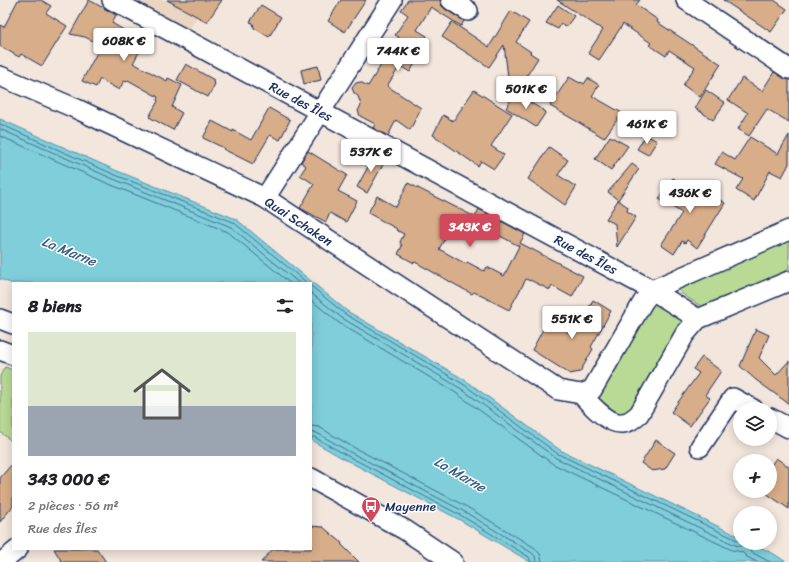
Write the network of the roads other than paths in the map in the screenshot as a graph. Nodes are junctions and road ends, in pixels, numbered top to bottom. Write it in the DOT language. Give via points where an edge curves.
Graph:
graph roads {
  1 [pos="112,0"];
  2 [pos="392,0"];
  3 [pos="450,0"];
  4 [pos="686,0"];
  5 [pos="468,11"];
  6 [pos="789,69"];
  7 [pos="0,76"];
  8 [pos="320,111"];
  9 [pos="265,198"];
  10 [pos="789,232"];
  11 [pos="789,281"];
  12 [pos="652,290"];
  13 [pos="0,319"];
  14 [pos="698,320"];
  15 [pos="12,324"];
  16 [pos="0,350"];
  17 [pos="12,355"];
  18 [pos="581,394"];
  19 [pos="740,402"];
  20 [pos="777,422"];
  21 [pos="789,428"];
  22 [pos="700,447"];
  23 [pos="312,479"];
  24 [pos="17,550"];
  25 [pos="429,556"];
  26 [pos="2,562"];
  27 [pos="454,562"];
  1 -- 8 [label="street, Rue des Îles"];
  2 -- 8 [label="street"];
  3 -- 5 [label="street"];
  4 -- 6 [label="street"];
  7 -- 9 [label="street, Quai Schaken" via="77,109"];
  8 -- 9 [label="street"];
  8 -- 12 [label="street, Rue des Îles"];
  9 -- 18 [label="street, Quai Schaken" via="558,390"];
  10 -- 12 [label="street"];
  11 -- 14 [label="street"];
  12 -- 14 [label="street, Rue des Îles"];
  12 -- 18 [label="street" via="592,390"];
  13 -- 15 [label="street"];
  14 -- 18 [label="street" via="686,334 639,414 630,421 621,424 609,420"];
  16 -- 17 [label="street"];
  19 -- 22 [label="street" via="733,398"];
  20 -- 21 [label="street"];
  23 -- 25 [label="street" via="405,530"];
  24 -- 26 [label="street"];
  25 -- 27 [label="street"];
}
